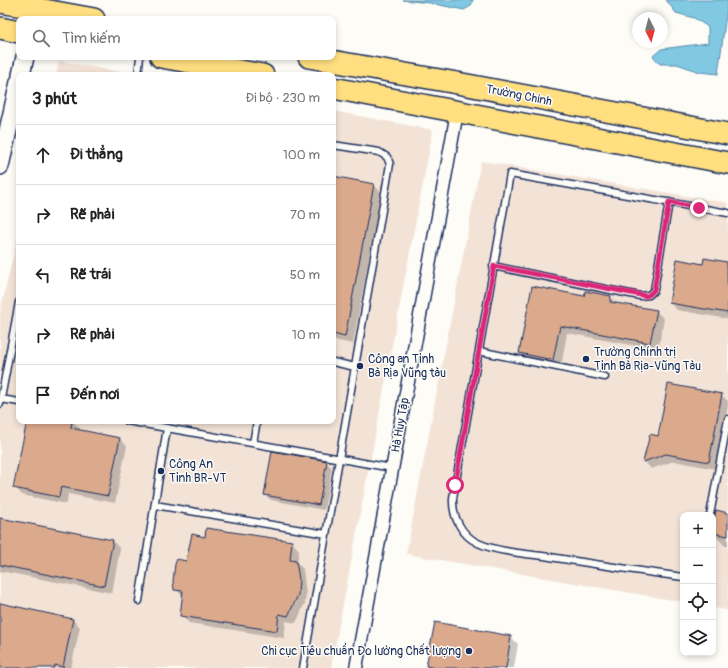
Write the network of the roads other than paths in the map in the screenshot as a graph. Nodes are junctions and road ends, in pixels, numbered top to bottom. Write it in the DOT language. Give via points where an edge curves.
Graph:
graph roads {
  1 [pos="0,2"];
  2 [pos="35,14"];
  3 [pos="59,16"];
  4 [pos="0,28"];
  5 [pos="16,31"];
  6 [pos="24,60"];
  7 [pos="140,60"];
  8 [pos="178,60"];
  9 [pos="326,60"];
  10 [pos="21,72"];
  11 [pos="138,72"];
  12 [pos="246,72"];
  13 [pos="336,89"];
  14 [pos="16,95"];
  15 [pos="457,112"];
  16 [pos="728,134"];
  17 [pos="336,145"];
  18 [pos="728,163"];
  19 [pos="0,166"];
  20 [pos="669,202"];
  21 [pos="728,213"];
  22 [pos="494,266"];
  23 [pos="16,321"];
  24 [pos="479,351"];
  25 [pos="336,363"];
  26 [pos="355,366"];
  27 [pos="605,377"];
  28 [pos="1,401"];
  29 [pos="16,402"];
  30 [pos="728,419"];
  31 [pos="144,424"];
  32 [pos="256,424"];
  33 [pos="167,428"];
  34 [pos="253,443"];
  35 [pos="339,459"];
  36 [pos="392,468"];
  37 [pos="155,505"];
  38 [pos="711,512"];
  39 [pos="326,534"];
  40 [pos="680,577"];
  41 [pos="139,601"];
  42 [pos="303,668"];
  43 [pos="356,668"];
  1 -- 2 [label="highway"];
  2 -- 3 [label="highway"];
  4 -- 5 [label="highway"];
  6 -- 10 [label="street"];
  7 -- 11 [label="lane"];
  8 -- 12 [label="highway"];
  9 -- 16 [label="highway, Trường Chinh"];
  13 -- 15 [label="highway"];
  14 -- 19 [label="street"];
  15 -- 18 [label="highway"];
  15 -- 36 [label="street, Hà Huy Tập"];
  17 -- 26 [label="lane" via="379,152 390,164"];
  20 -- 21 [label="lane"];
  20 -- 22 [label="lane" via="654,290 649,295 640,296"];
  20 -- 22 [label="lane" via="510,174"];
  22 -- 24 [label="lane"];
  23 -- 28 [label="lane"];
  24 -- 27 [label="lane"];
  24 -- 40 [label="lane" via="453,498 452,508 459,526 478,543 508,551"];
  25 -- 26 [label="lane"];
  26 -- 35 [label="lane"];
  28 -- 29 [label="lane"];
  30 -- 38 [label="lane"];
  31 -- 33 [label="lane"];
  32 -- 34 [label="lane"];
  33 -- 34 [label="lane"];
  33 -- 37 [label="lane"];
  34 -- 35 [label="lane"];
  35 -- 36 [label="lane"];
  35 -- 39 [label="lane"];
  36 -- 43 [label="street, Hà Huy Tập"];
  37 -- 39 [label="lane"];
  37 -- 41 [label="lane"];
  39 -- 42 [label="lane"];
}
